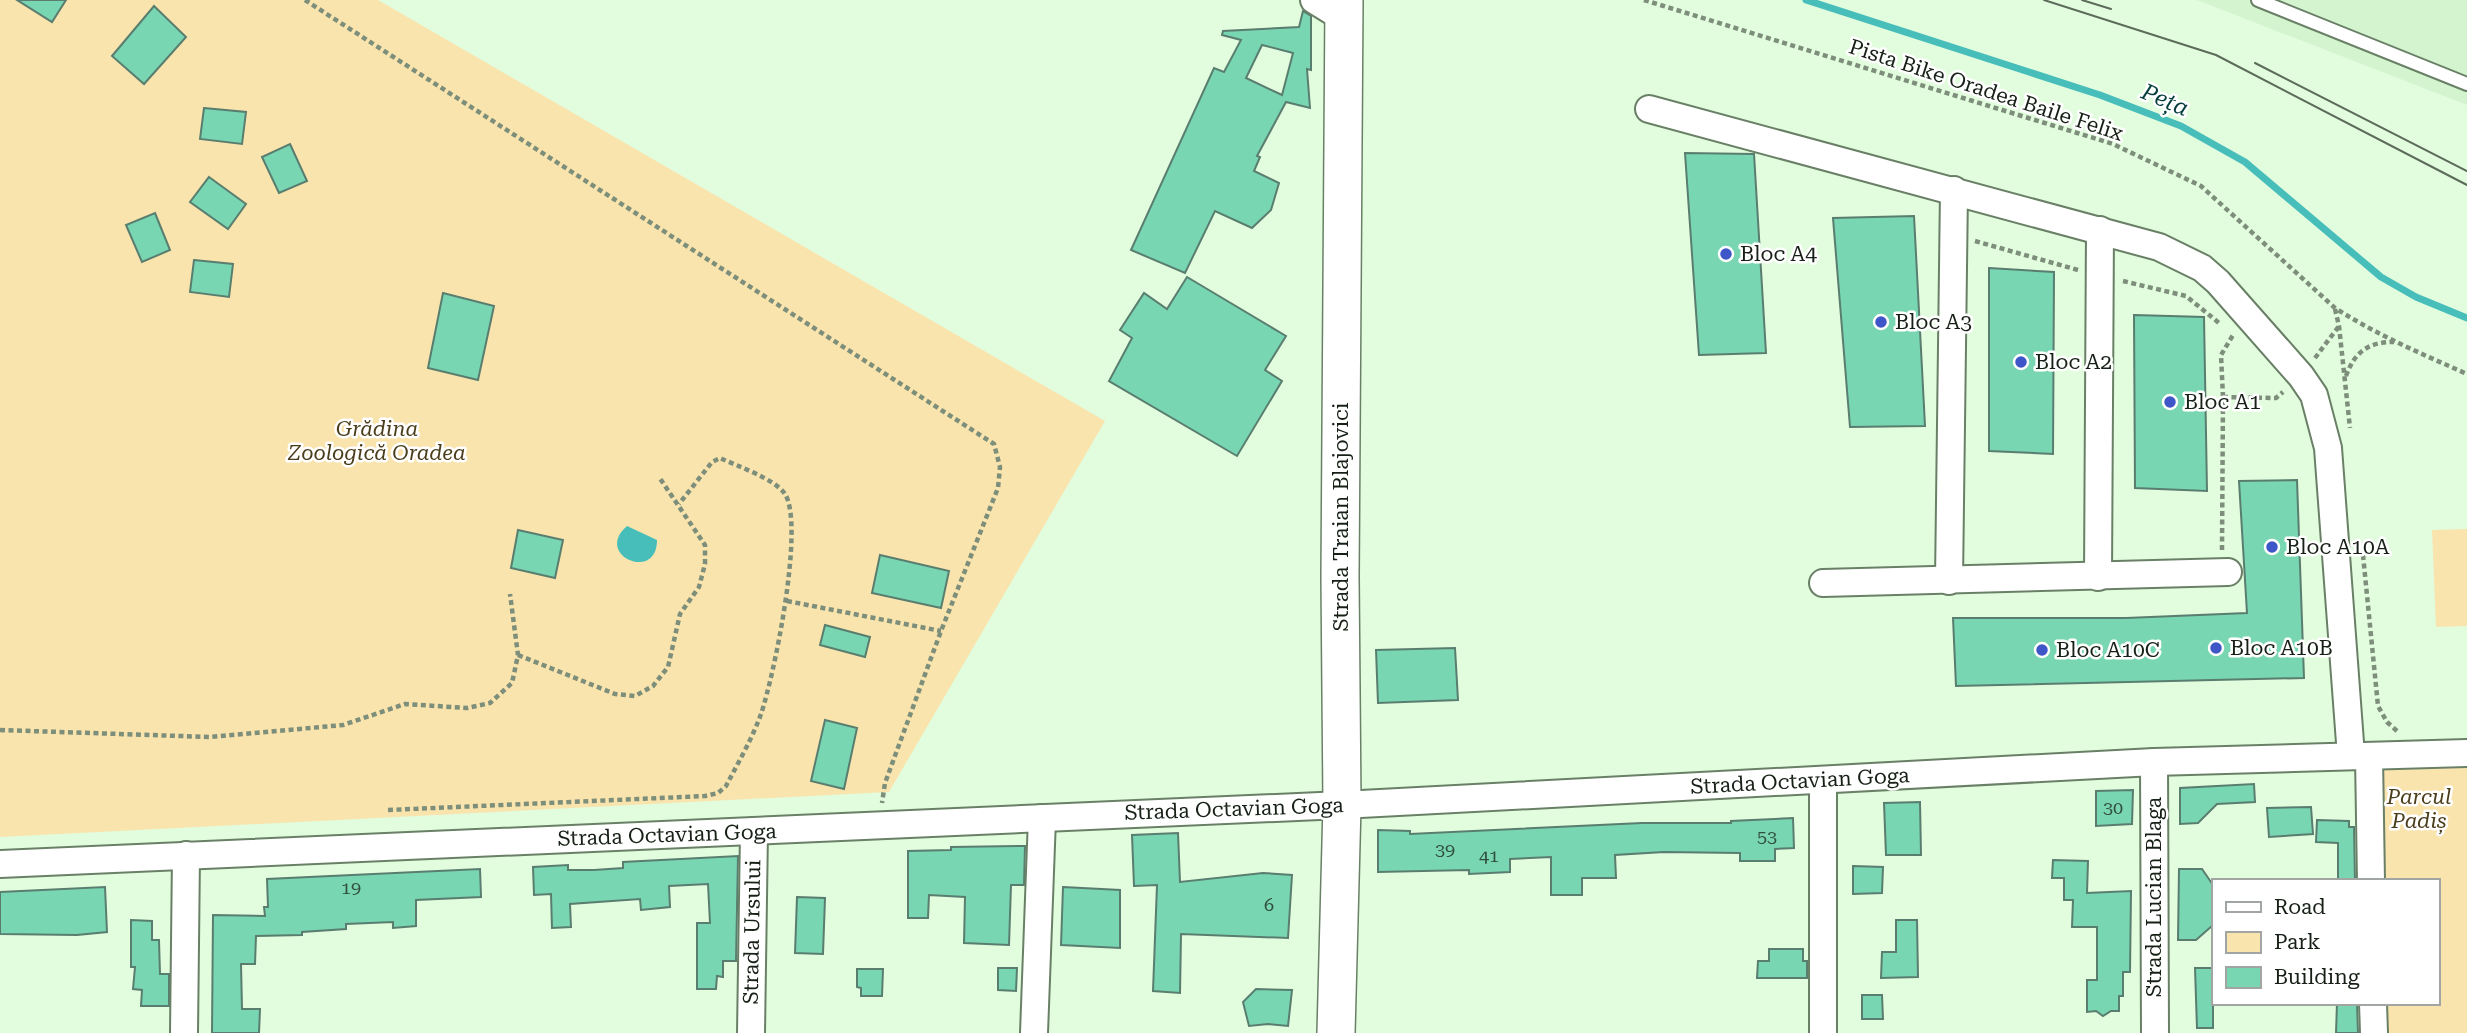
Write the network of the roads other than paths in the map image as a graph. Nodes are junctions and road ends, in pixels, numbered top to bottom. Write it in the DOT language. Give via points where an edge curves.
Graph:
graph roads {
  1 [pos="2258,0"];
  2 [pos="1334,6"];
  3 [pos="2467,84"];
  4 [pos="1649,108"];
  5 [pos="1954,190"];
  6 [pos="2100,230"];
  7 [pos="2225,572"];
  8 [pos="2098,577"];
  9 [pos="1949,581"];
  10 [pos="1822,583"];
  11 [pos="2467,753"];
  12 [pos="2360,756"];
  13 [pos="2154,762"];
  14 [pos="1823,780"];
  15 [pos="1342,805"];
  16 [pos="1042,818"];
  17 [pos="754,831"];
  18 [pos="186,855"];
  19 [pos="0,864"];
  20 [pos="2371,879"];
  21 [pos="2373,1005"];
  22 [pos="184,1033"];
  23 [pos="751,1033"];
  24 [pos="1034,1033"];
  25 [pos="1336,1033"];
  26 [pos="1823,1033"];
  27 [pos="2155,1033"];
  28 [pos="2374,1033"];
  1 -- 3 [label="lane"];
  2 -- 15 [label="street, Strada Traian Blajovici"];
  4 -- 5 [label="street"];
  5 -- 6 [label="street"];
  5 -- 9 [label="street"];
  6 -- 8 [label="street"];
  6 -- 12 [label="street" via="2158,247 2202,268 2314,395 2326,439"];
  7 -- 8 [label="street"];
  8 -- 9 [label="street"];
  9 -- 10 [label="street"];
  11 -- 12 [label="street, Strada Octavian Goga"];
  12 -- 13 [label="street, Strada Octavian Goga"];
  12 -- 20 [label="street"];
  13 -- 14 [label="street, Strada Octavian Goga"];
  13 -- 27 [label="street, Strada Lucian Blaga"];
  14 -- 15 [label="street, Strada Octavian Goga"];
  14 -- 26 [label="street"];
  15 -- 16 [label="street, Strada Octavian Goga"];
  15 -- 25 [label="street, Strada Traian Blajovici"];
  16 -- 17 [label="street, Strada Octavian Goga"];
  16 -- 24 [label="street"];
  17 -- 18 [label="street, Strada Octavian Goga"];
  17 -- 23 [label="street, Strada Ursului"];
  18 -- 19 [label="street, Strada Octavian Goga"];
  18 -- 22 [label="street"];
  21 -- 28 [label="street"];
}
